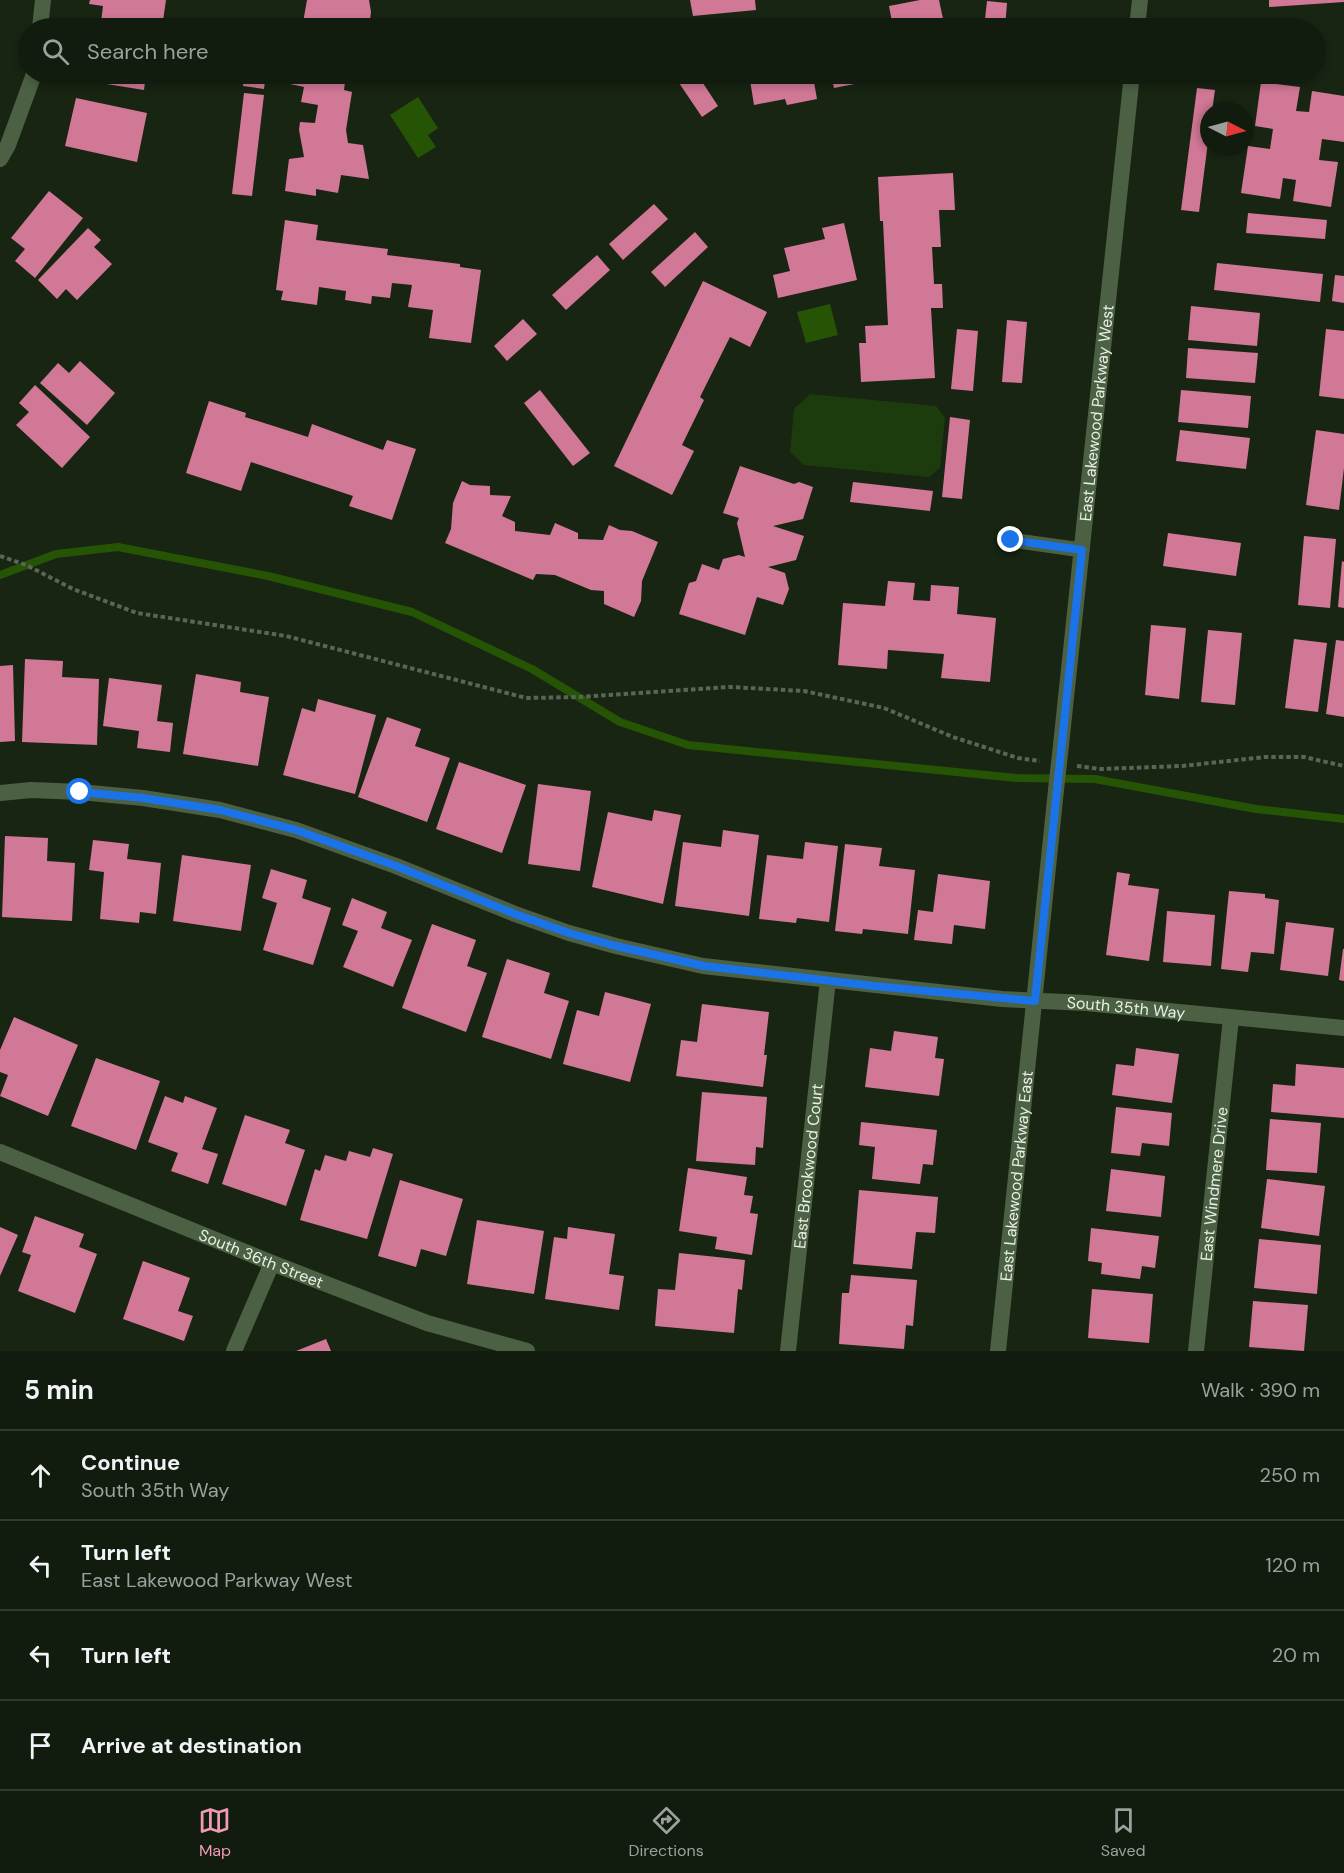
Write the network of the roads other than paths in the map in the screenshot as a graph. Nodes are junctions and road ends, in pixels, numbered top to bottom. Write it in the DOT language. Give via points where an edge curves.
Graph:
graph roads {
  1 [pos="43,0"];
  2 [pos="1140,0"];
  3 [pos="41,18"];
  4 [pos="1138,18"];
  5 [pos="30,84"];
  6 [pos="1131,84"];
  7 [pos="0,159"];
  8 [pos="1011,540"];
  9 [pos="1082,550"];
  10 [pos="0,792"];
  11 [pos="828,980"];
  12 [pos="1035,1001"];
  13 [pos="1231,1018"];
  14 [pos="1344,1028"];
  15 [pos="0,1152"];
  16 [pos="272,1263"];
  17 [pos="234,1351"];
  18 [pos="527,1351"];
  19 [pos="788,1351"];
  20 [pos="999,1351"];
  21 [pos="1196,1351"];
  1 -- 3 [label="street"];
  2 -- 4 [label="street"];
  5 -- 7 [label="street"];
  6 -- 9 [label="street, East Lakewood Parkway West"];
  8 -- 9 [label="lane"];
  9 -- 12 [label="street, East Lakewood Parkway West, bridge"];
  10 -- 11 [label="street, South 35th Way" via="80,792 220,810 296,830 569,933 704,966"];
  11 -- 12 [label="street, South 35th Way"];
  11 -- 19 [label="street, East Brookwood Court"];
  12 -- 13 [label="street, South 35th Way"];
  12 -- 20 [label="street, East Lakewood Parkway East"];
  13 -- 14 [label="street, South 35th Way"];
  13 -- 21 [label="street, East Windmere Drive"];
  15 -- 16 [label="street, South 36th Street"];
  16 -- 17 [label="street"];
  16 -- 18 [label="street, South 36th Street" via="427,1323"];
}
